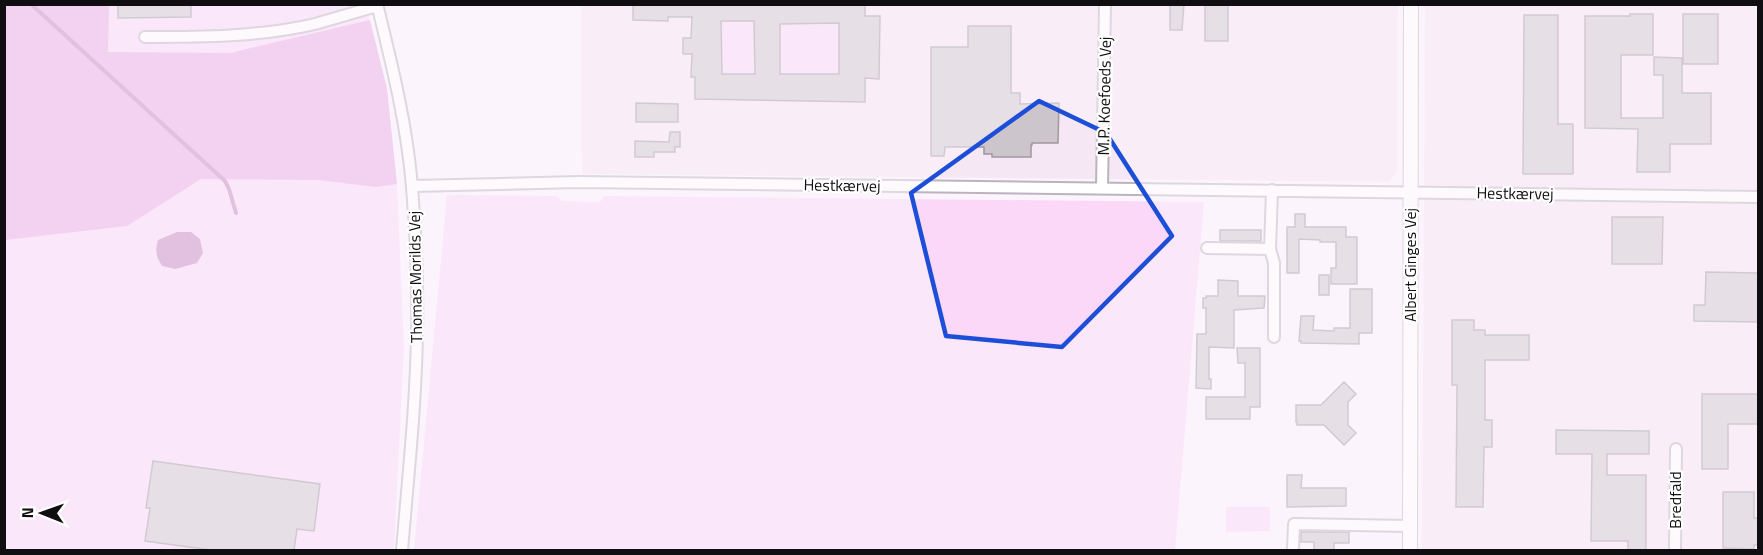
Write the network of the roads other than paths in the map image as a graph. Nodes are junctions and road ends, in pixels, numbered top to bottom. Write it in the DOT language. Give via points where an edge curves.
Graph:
graph roads {
  1 [pos="1105,4"];
  2 [pos="1411,4"];
  3 [pos="377,5"];
  4 [pos="145,37"];
  5 [pos="412,186"];
  6 [pos="1102,188"];
  7 [pos="1272,190"];
  8 [pos="1411,192"];
  9 [pos="1758,197"];
  10 [pos="1207,248"];
  11 [pos="1270,249"];
  12 [pos="1274,337"];
  13 [pos="1676,449"];
  14 [pos="1410,526"];
  15 [pos="402,550"];
  16 [pos="1293,550"];
  17 [pos="1410,550"];
  18 [pos="1675,550"];
  1 -- 6 [label="street, M.P. Koefoeds Vej"];
  2 -- 8 [label="street, Albert Ginges Vej"];
  3 -- 4 [label="street, Thomas Morilds Vej" via="314,24 254,33"];
  3 -- 5 [label="street, Thomas Morilds Vej" via="402,110"];
  5 -- 6 [label="street, Hestkærvej" via="591,182"];
  5 -- 15 [label="street, Thomas Morilds Vej" via="417,334"];
  6 -- 7 [label="street, Hestkærvej"];
  7 -- 8 [label="street, Hestkærvej"];
  7 -- 11 [label="street"];
  8 -- 9 [label="street, Hestkærvej"];
  8 -- 14 [label="street, Albert Ginges Vej"];
  10 -- 11 [label="street"];
  11 -- 12 [label="street" via="1274,263"];
  13 -- 18 [label="street, Bredfald"];
  14 -- 16 [label="street" via="1294,525"];
  14 -- 17 [label="street, Albert Ginges Vej"];
}
